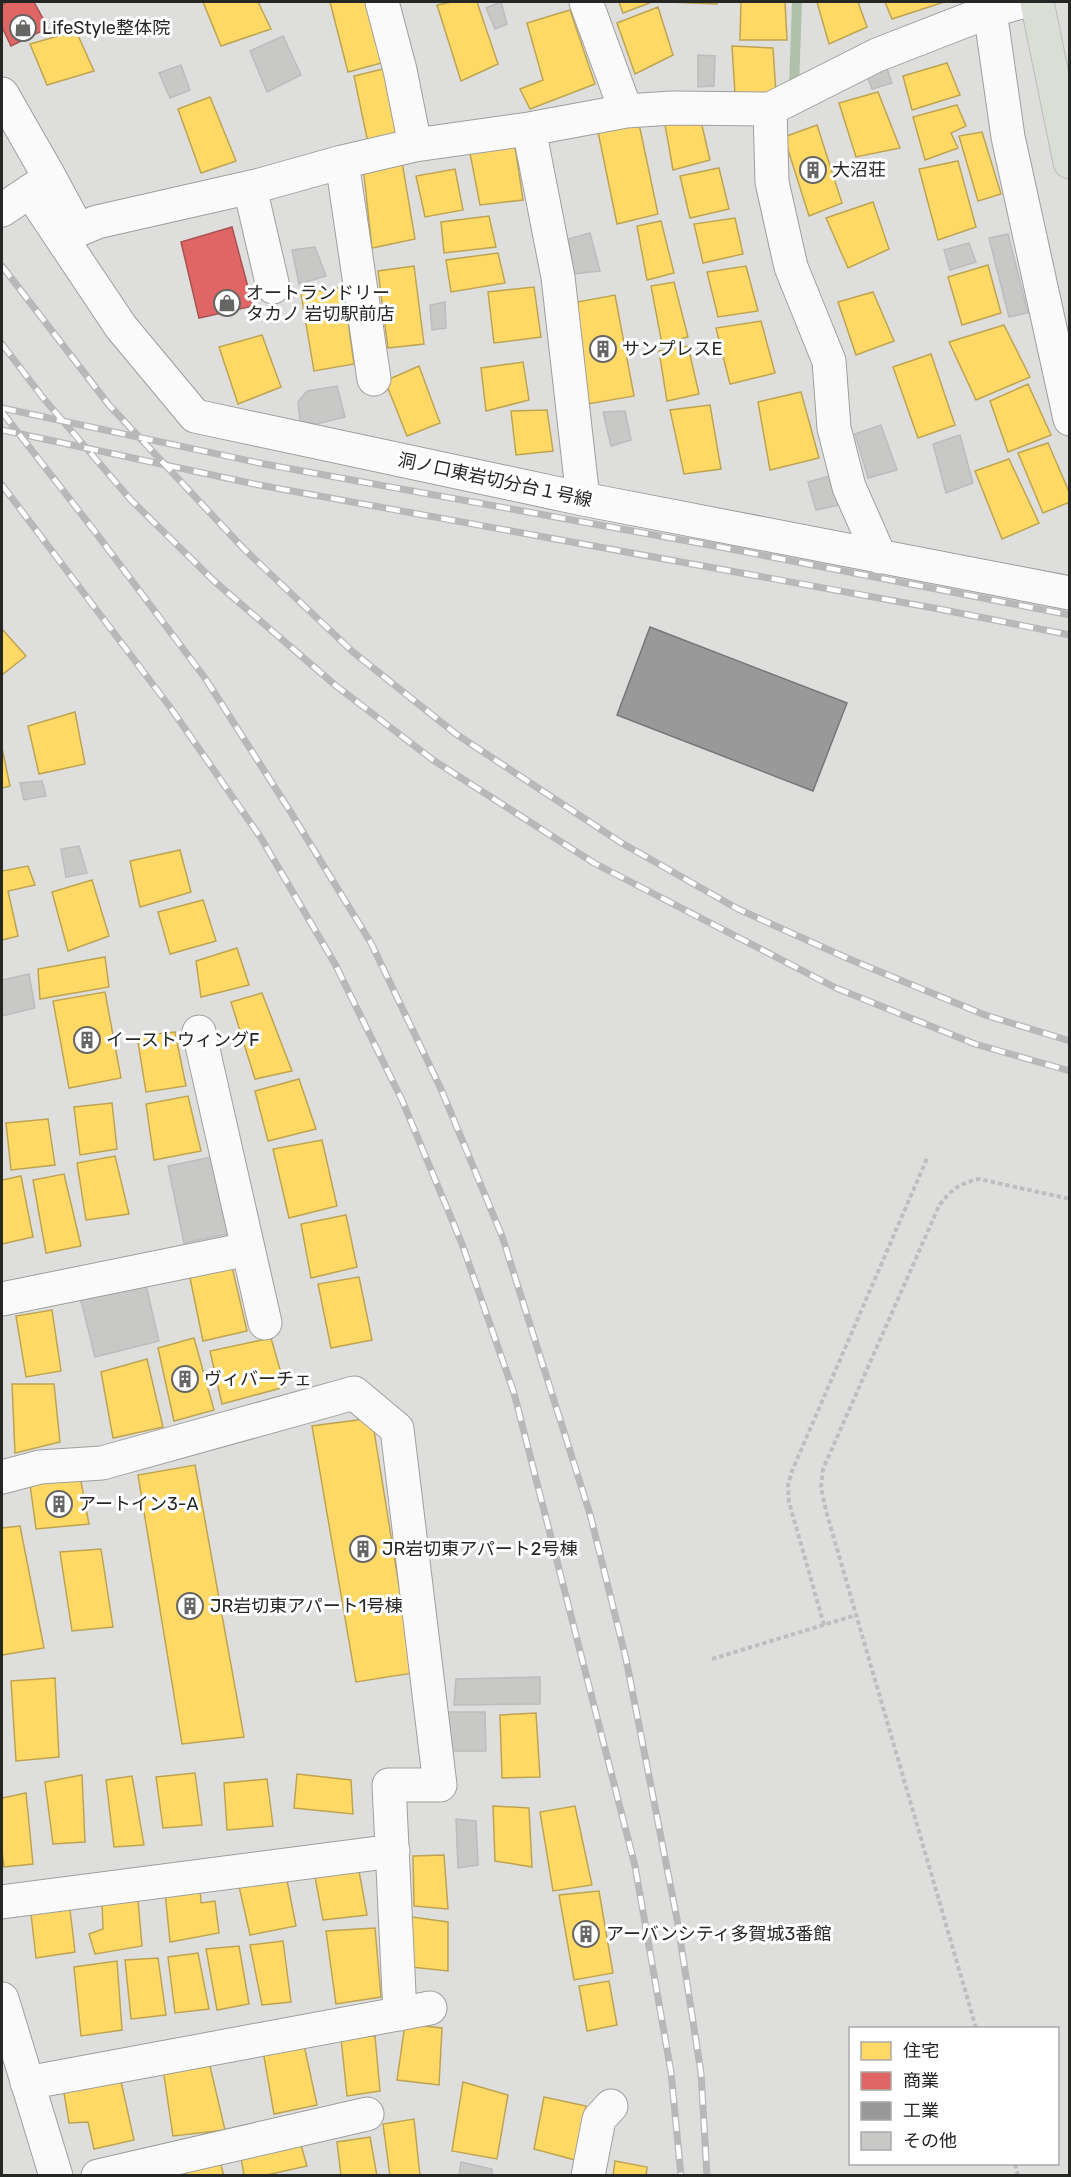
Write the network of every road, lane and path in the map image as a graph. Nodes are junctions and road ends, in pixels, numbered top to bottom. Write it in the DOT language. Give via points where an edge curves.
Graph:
graph roads {
  1 [pos="382,2"];
  2 [pos="586,2"];
  3 [pos="1021,2"];
  4 [pos="1038,2"];
  5 [pos="989,6"];
  6 [pos="2,94"];
  7 [pos="770,109"];
  8 [pos="626,111"];
  9 [pos="529,129"];
  10 [pos="415,146"];
  11 [pos="342,162"];
  12 [pos="1070,162"];
  13 [pos="40,184"];
  14 [pos="250,188"];
  15 [pos="2,210"];
  16 [pos="273,287"];
  17 [pos="374,379"];
  18 [pos="1070,419"];
  19 [pos="583,499"];
  20 [pos="880,557"];
  21 [pos="1070,593"];
  22 [pos="199,1032"];
  23 [pos="928,1156"];
  24 [pos="1070,1199"];
  25 [pos="248,1249"];
  26 [pos="2,1299"];
  27 [pos="265,1323"];
  28 [pos="2,1477"];
  29 [pos="856,1615"];
  30 [pos="824,1625"];
  31 [pos="712,1659"];
  32 [pos="393,1851"];
  33 [pos="2,1902"];
  34 [pos="2,1998"];
  35 [pos="976,2027"];
  36 [pos="27,2083"];
  37 [pos="611,2106"];
  38 [pos="367,2114"];
  39 [pos="56,2175"];
  40 [pos="98,2175"];
  41 [pos="588,2175"];
  1 -- 10 [label="street"];
  2 -- 8 [label="street"];
  3 -- 5 [label="street"];
  4 -- 12 [label="main road"];
  5 -- 7 [label="street"];
  5 -- 18 [label="street" via="1008,137"];
  6 -- 13 [label="street"];
  7 -- 8 [label="street"];
  7 -- 20 [label="street" via="772,182 791,267 829,361 834,428 849,487"];
  8 -- 9 [label="street"];
  9 -- 10 [label="street"];
  9 -- 19 [label="street" via="558,278"];
  10 -- 11 [label="street"];
  11 -- 14 [label="street"];
  11 -- 17 [label="street"];
  13 -- 14 [label="street" via="78,230 98,222"];
  13 -- 15 [label="street"];
  13 -- 19 [label="street, 洞ノ口東岩切分台１号線" via="121,327 195,416"];
  14 -- 16 [label="street"];
  19 -- 20 [label="street, 洞ノ口東岩切分台１号線"];
  20 -- 21 [label="street, 洞ノ口東岩切分台１号線"];
  22 -- 25 [label="street"];
  23 -- 30 [label="path" via="788,1485 789,1502"];
  24 -- 29 [label="path" via="979,1179 950,1191 939,1206 823,1469 821,1487 826,1511"];
  25 -- 26 [label="street"];
  25 -- 27 [label="street"];
  28 -- 32 [label="street" via="40,1467 102,1463 354,1392 397,1429 440,1785 389,1785"];
  29 -- 30 [label="path"];
  29 -- 35 [label="path"];
  30 -- 31 [label="path"];
  32 -- 33 [label="street"];
  32 -- 36 [label="street" via="415,2011"];
  34 -- 36 [label="street"];
  36 -- 39 [label="street"];
  37 -- 41 [label="street" via="599,2119"];
  38 -- 40 [label="street"];
}
